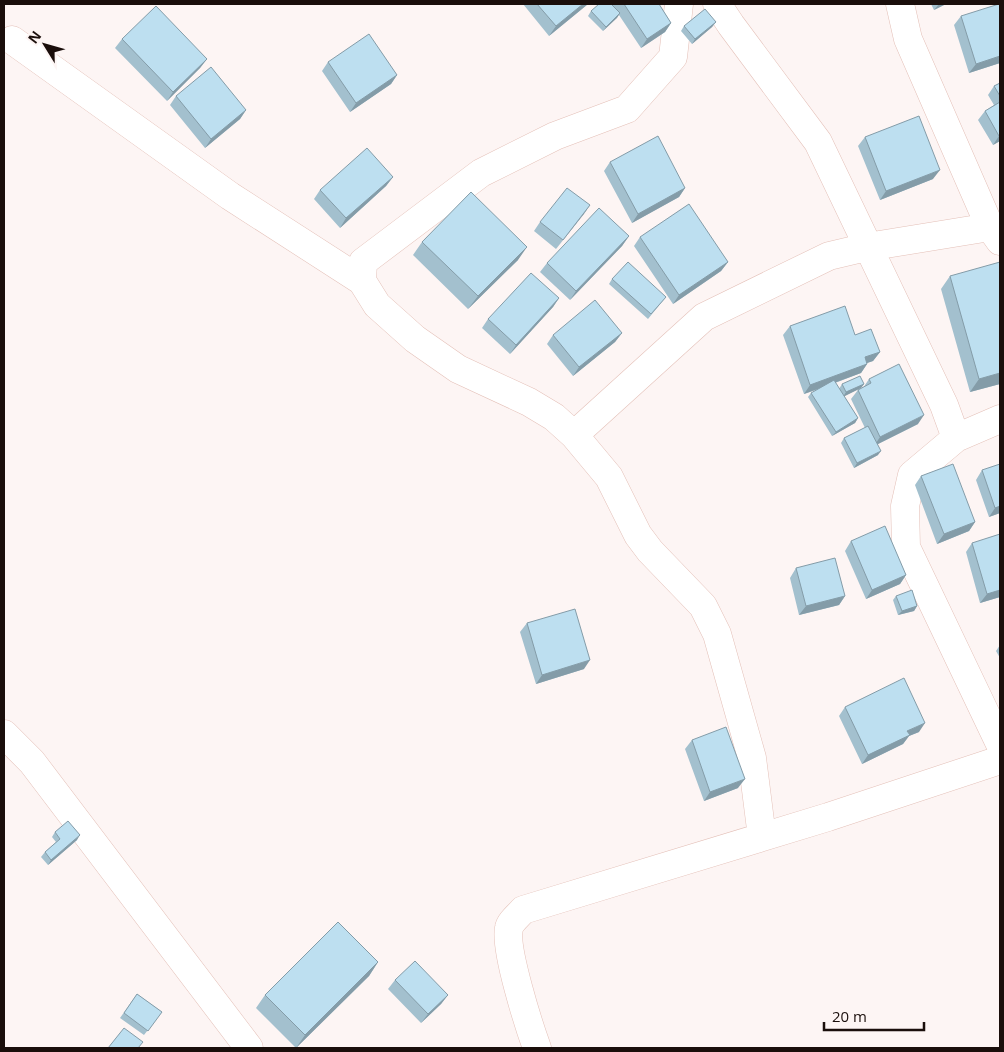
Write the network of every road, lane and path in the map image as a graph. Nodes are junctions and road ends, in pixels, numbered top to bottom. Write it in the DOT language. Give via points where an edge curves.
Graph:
graph roads {
  1 [pos="679,4"];
  2 [pos="717,4"];
  3 [pos="900,4"];
  4 [pos="12,40"];
  5 [pos="995,234"];
  6 [pos="867,247"];
  7 [pos="362,281"];
  8 [pos="1000,419"];
  9 [pos="574,435"];
  10 [pos="956,438"];
  11 [pos="4,734"];
  12 [pos="1000,744"];
  13 [pos="1000,760"];
  14 [pos="762,837"];
  15 [pos="249,1048"];
  16 [pos="537,1048"];
  1 -- 7 [label="street" via="673,57 627,109 555,136 481,173 363,262"];
  2 -- 6 [label="street" via="818,142"];
  3 -- 5 [label="street" via="908,39"];
  4 -- 7 [label="street" via="230,196"];
  5 -- 6 [label="street"];
  6 -- 9 [label="street" via="829,256 704,317"];
  6 -- 10 [label="street" via="944,405"];
  7 -- 9 [label="street" via="377,304 415,339 458,369 554,417"];
  8 -- 10 [label="street"];
  9 -- 14 [label="street" via="609,477 638,535 703,606 717,634 752,758"];
  10 -- 12 [label="street" via="912,475 905,506 906,547"];
  11 -- 15 [label="street" via="32,762"];
  13 -- 14 [label="street"];
  14 -- 16 [label="street" via="523,910 509,927 509,945"];
}
